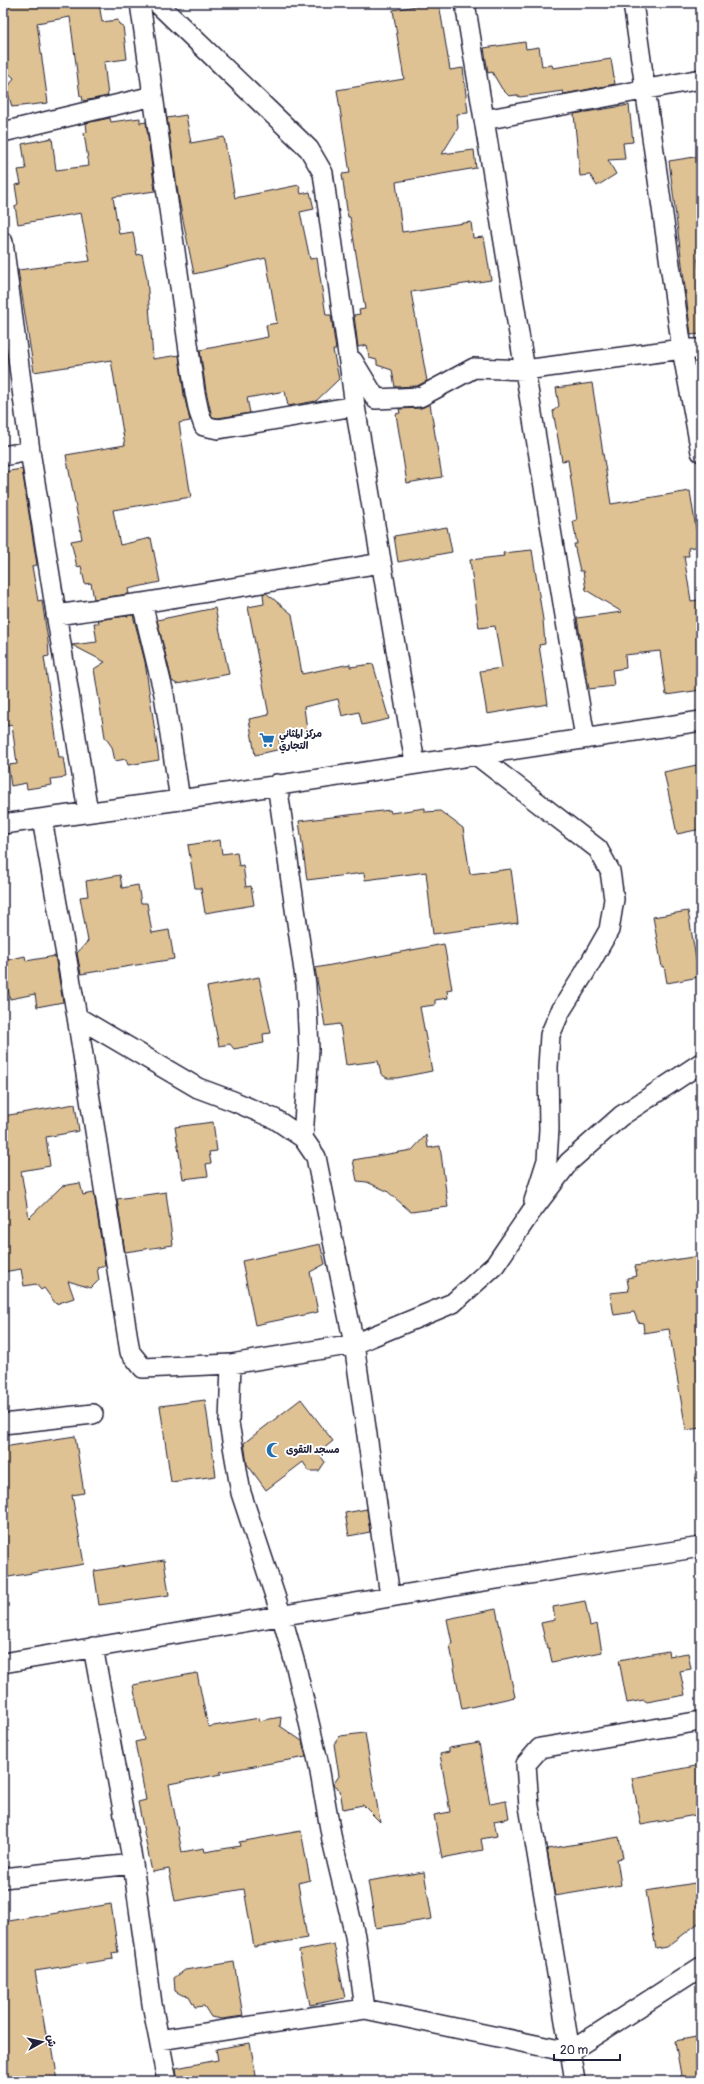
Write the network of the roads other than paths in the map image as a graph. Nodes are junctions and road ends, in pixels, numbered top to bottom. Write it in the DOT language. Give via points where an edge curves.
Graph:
graph roads {
  1 [pos="140,3"];
  2 [pos="157,3"];
  3 [pos="465,3"];
  4 [pos="632,3"];
  5 [pos="701,79"];
  6 [pos="645,89"];
  7 [pos="153,96"];
  8 [pos="484,120"];
  9 [pos="3,132"];
  10 [pos="3,242"];
  11 [pos="343,319"];
  12 [pos="682,349"];
  13 [pos="701,349"];
  14 [pos="525,370"];
  15 [pos="355,406"];
  16 [pos="30,451"];
  17 [pos="701,452"];
  18 [pos="3,456"];
  19 [pos="381,563"];
  20 [pos="142,603"];
  21 [pos="56,615"];
  22 [pos="701,721"];
  23 [pos="585,738"];
  24 [pos="475,754"];
  25 [pos="415,763"];
  26 [pos="277,784"];
  27 [pos="180,800"];
  28 [pos="88,812"];
  29 [pos="42,818"];
  30 [pos="3,824"];
  31 [pos="77,1017"];
  32 [pos="701,1063"];
  33 [pos="303,1138"];
  34 [pos="531,1212"];
  35 [pos="354,1344"];
  36 [pos="231,1364"];
  37 [pos="93,1414"];
  38 [pos="3,1424"];
  39 [pos="701,1547"];
  40 [pos="390,1596"];
  41 [pos="282,1617"];
  42 [pos="93,1648"];
  43 [pos="3,1663"];
  44 [pos="701,1721"];
  45 [pos="133,1864"];
  46 [pos="3,1878"];
  47 [pos="701,1967"];
  48 [pos="365,2009"];
  49 [pos="159,2040"];
  50 [pos="569,2052"];
  51 [pos="167,2081"];
  52 [pos="575,2081"];
  1 -- 7 [label="street"];
  2 -- 11 [label="street" via="309,149 323,173"];
  3 -- 8 [label="street"];
  4 -- 6 [label="street"];
  5 -- 6 [label="street"];
  6 -- 8 [label="street"];
  6 -- 12 [label="street"];
  7 -- 9 [label="street"];
  7 -- 15 [label="street" via="195,393 204,426 218,429"];
  8 -- 14 [label="street"];
  10 -- 16 [label="street"];
  11 -- 14 [label="street" via="354,366 376,399 420,397 474,368"];
  11 -- 15 [label="street"];
  12 -- 13 [label="street"];
  12 -- 14 [label="street"];
  12 -- 17 [label="street"];
  14 -- 23 [label="street"];
  15 -- 19 [label="street"];
  16 -- 18 [label="street"];
  16 -- 21 [label="street"];
  19 -- 20 [label="street"];
  19 -- 25 [label="street"];
  20 -- 21 [label="street"];
  20 -- 27 [label="street" via="164,694"];
  21 -- 28 [label="street"];
  22 -- 23 [label="street"];
  23 -- 24 [label="street"];
  24 -- 25 [label="street"];
  24 -- 34 [label="street" via="598,849 610,871 614,899 609,930 560,1012 550,1035 547,1160"];
  25 -- 26 [label="street"];
  26 -- 27 [label="street"];
  26 -- 33 [label="street" via="306,985 309,1049"];
  27 -- 28 [label="street"];
  28 -- 29 [label="street"];
  29 -- 30 [label="street"];
  29 -- 31 [label="street"];
  31 -- 33 [label="street" via="198,1088 275,1119"];
  31 -- 36 [label="street" via="130,1352 143,1368"];
  32 -- 34 [label="street" via="621,1116 569,1162"];
  33 -- 35 [label="street" via="316,1157"];
  34 -- 35 [label="street" via="495,1265 453,1303"];
  35 -- 36 [label="street"];
  35 -- 40 [label="street"];
  36 -- 41 [label="street" via="229,1423 241,1493"];
  37 -- 38 [label="street"];
  39 -- 40 [label="street"];
  40 -- 41 [label="street"];
  41 -- 42 [label="street"];
  41 -- 48 [label="street" via="316,1754 332,1840 355,1936"];
  42 -- 43 [label="street"];
  42 -- 45 [label="street"];
  44 -- 50 [label="street" via="540,1748 526,1764 529,1806"];
  45 -- 46 [label="street"];
  45 -- 49 [label="street"];
  47 -- 50 [label="street"];
  48 -- 49 [label="street"];
  48 -- 50 [label="street"];
  49 -- 51 [label="street"];
  50 -- 52 [label="street"];
}
